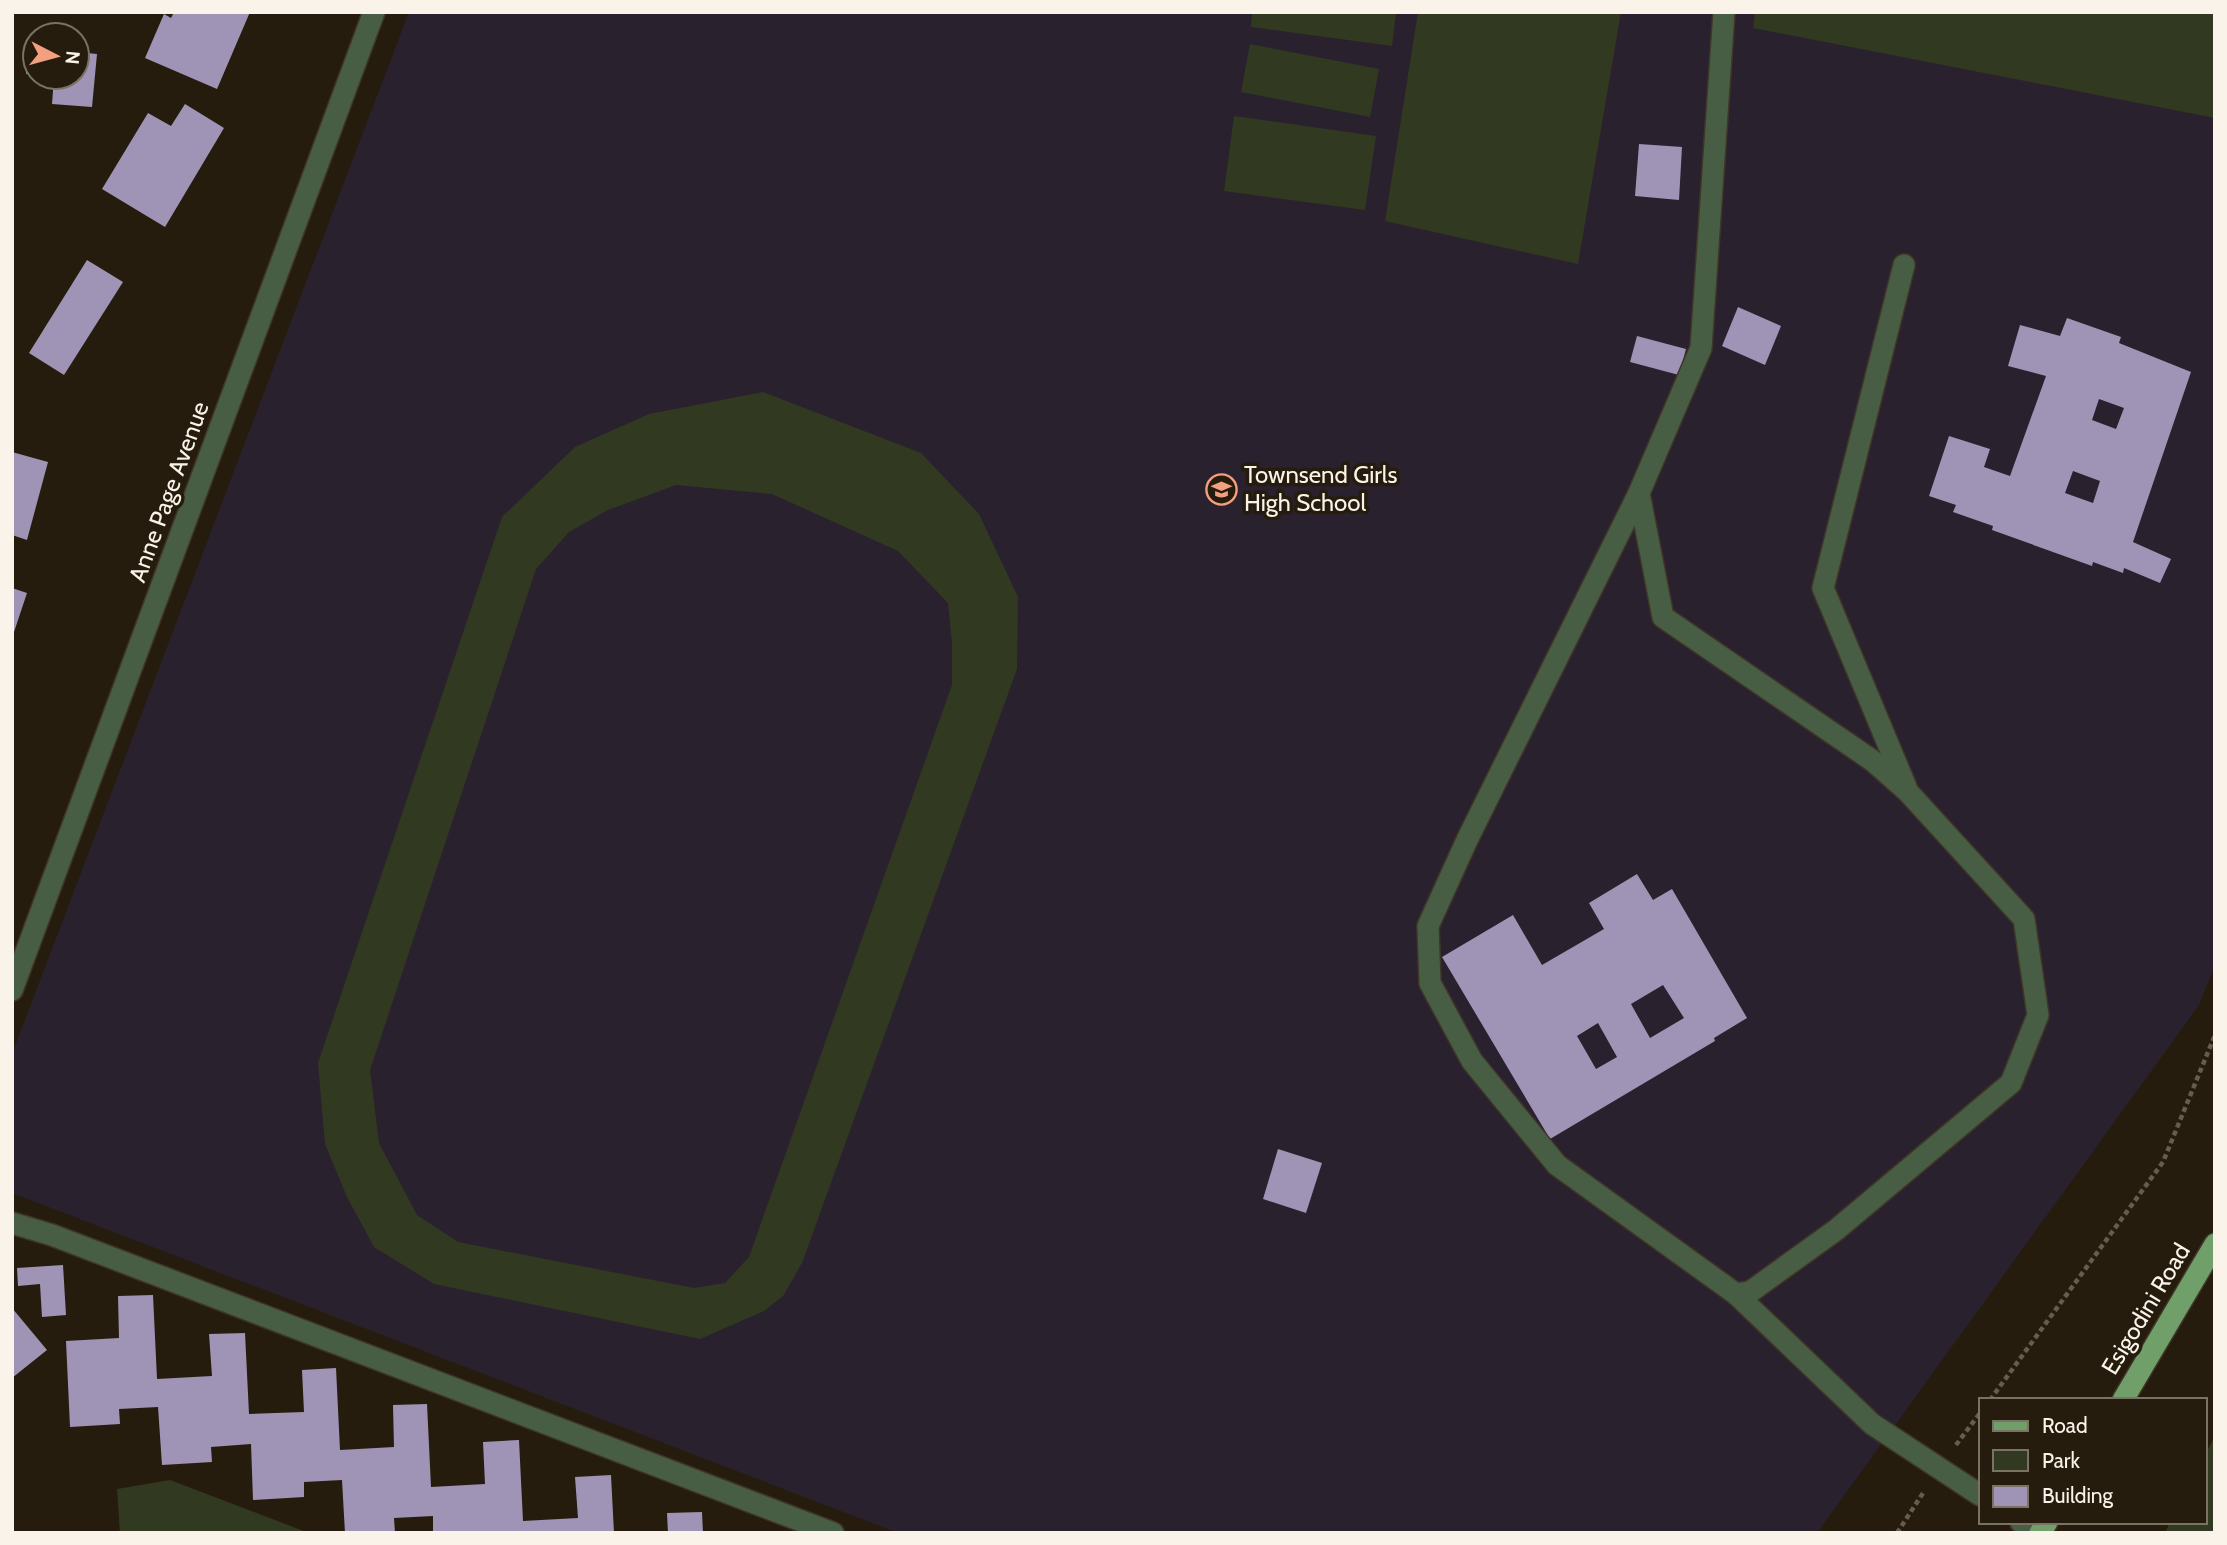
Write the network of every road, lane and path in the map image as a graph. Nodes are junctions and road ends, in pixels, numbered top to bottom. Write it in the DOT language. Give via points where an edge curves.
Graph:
graph roads {
  1 [pos="374,12"];
  2 [pos="1724,12"];
  3 [pos="1904,265"];
  4 [pos="1639,493"];
  5 [pos="1908,792"];
  6 [pos="12,990"];
  7 [pos="2215,1035"];
  8 [pos="12,1223"];
  9 [pos="2215,1244"];
  10 [pos="1736,1294"];
  11 [pos="1991,1398"];
  12 [pos="2124,1398"];
  13 [pos="1979,1494"];
  14 [pos="833,1533"];
  1 -- 6 [label="street, Anne Page Avenue"];
  2 -- 4 [label="street" via="1701,348"];
  3 -- 5 [label="street" via="1823,588"];
  4 -- 5 [label="street" via="1662,617 1873,761"];
  4 -- 10 [label="street" via="1427,926 1430,983 1472,1060 1557,1166"];
  5 -- 10 [label="street" via="2024,919 2038,1015 2011,1083 1836,1230 1750,1292"];
  7 -- 11 [label="path" via="2163,1162"];
  8 -- 14 [label="street"];
  9 -- 12 [label="main road, Esigodini Road"];
  10 -- 13 [label="street" via="1872,1423"];
}
